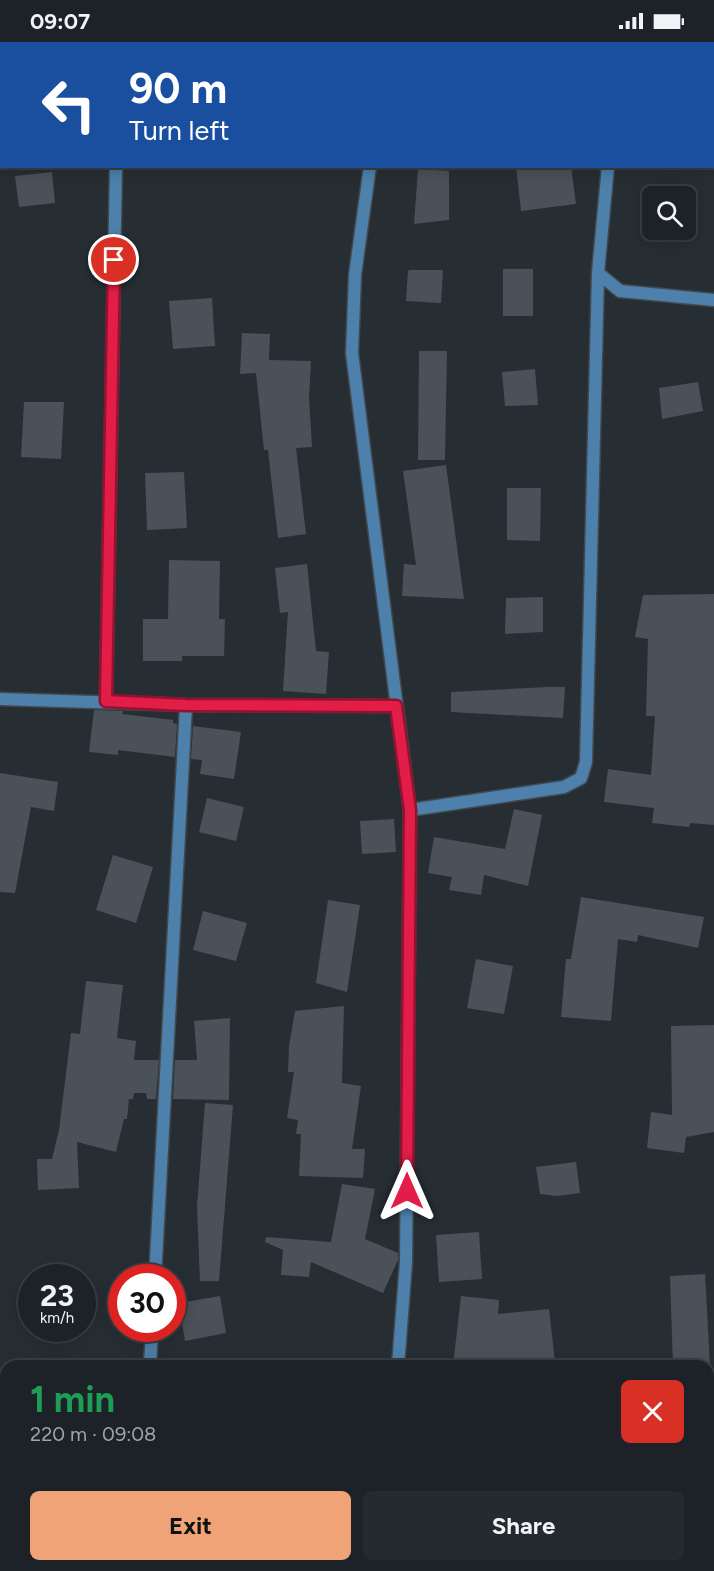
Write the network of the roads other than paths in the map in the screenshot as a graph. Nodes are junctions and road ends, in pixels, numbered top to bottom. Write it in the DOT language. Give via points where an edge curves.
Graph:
graph roads {
  1 [pos="116,168"];
  2 [pos="370,168"];
  3 [pos="608,168"];
  4 [pos="598,273"];
  5 [pos="714,300"];
  6 [pos="0,699"];
  7 [pos="106,701"];
  8 [pos="186,705"];
  9 [pos="396,706"];
  10 [pos="410,810"];
  11 [pos="156,1264"];
  12 [pos="151,1342"];
  13 [pos="150,1360"];
  14 [pos="398,1360"];
  1 -- 7 [label="street"];
  2 -- 9 [label="street" via="355,275 352,353"];
  3 -- 4 [label="street"];
  4 -- 5 [label="street" via="620,291"];
  4 -- 10 [label="street" via="586,762 581,778 564,787"];
  6 -- 7 [label="street"];
  7 -- 8 [label="street"];
  8 -- 9 [label="street"];
  8 -- 11 [label="street"];
  9 -- 10 [label="street"];
  10 -- 14 [label="street" via="406,1262"];
  12 -- 13 [label="street"];
}
